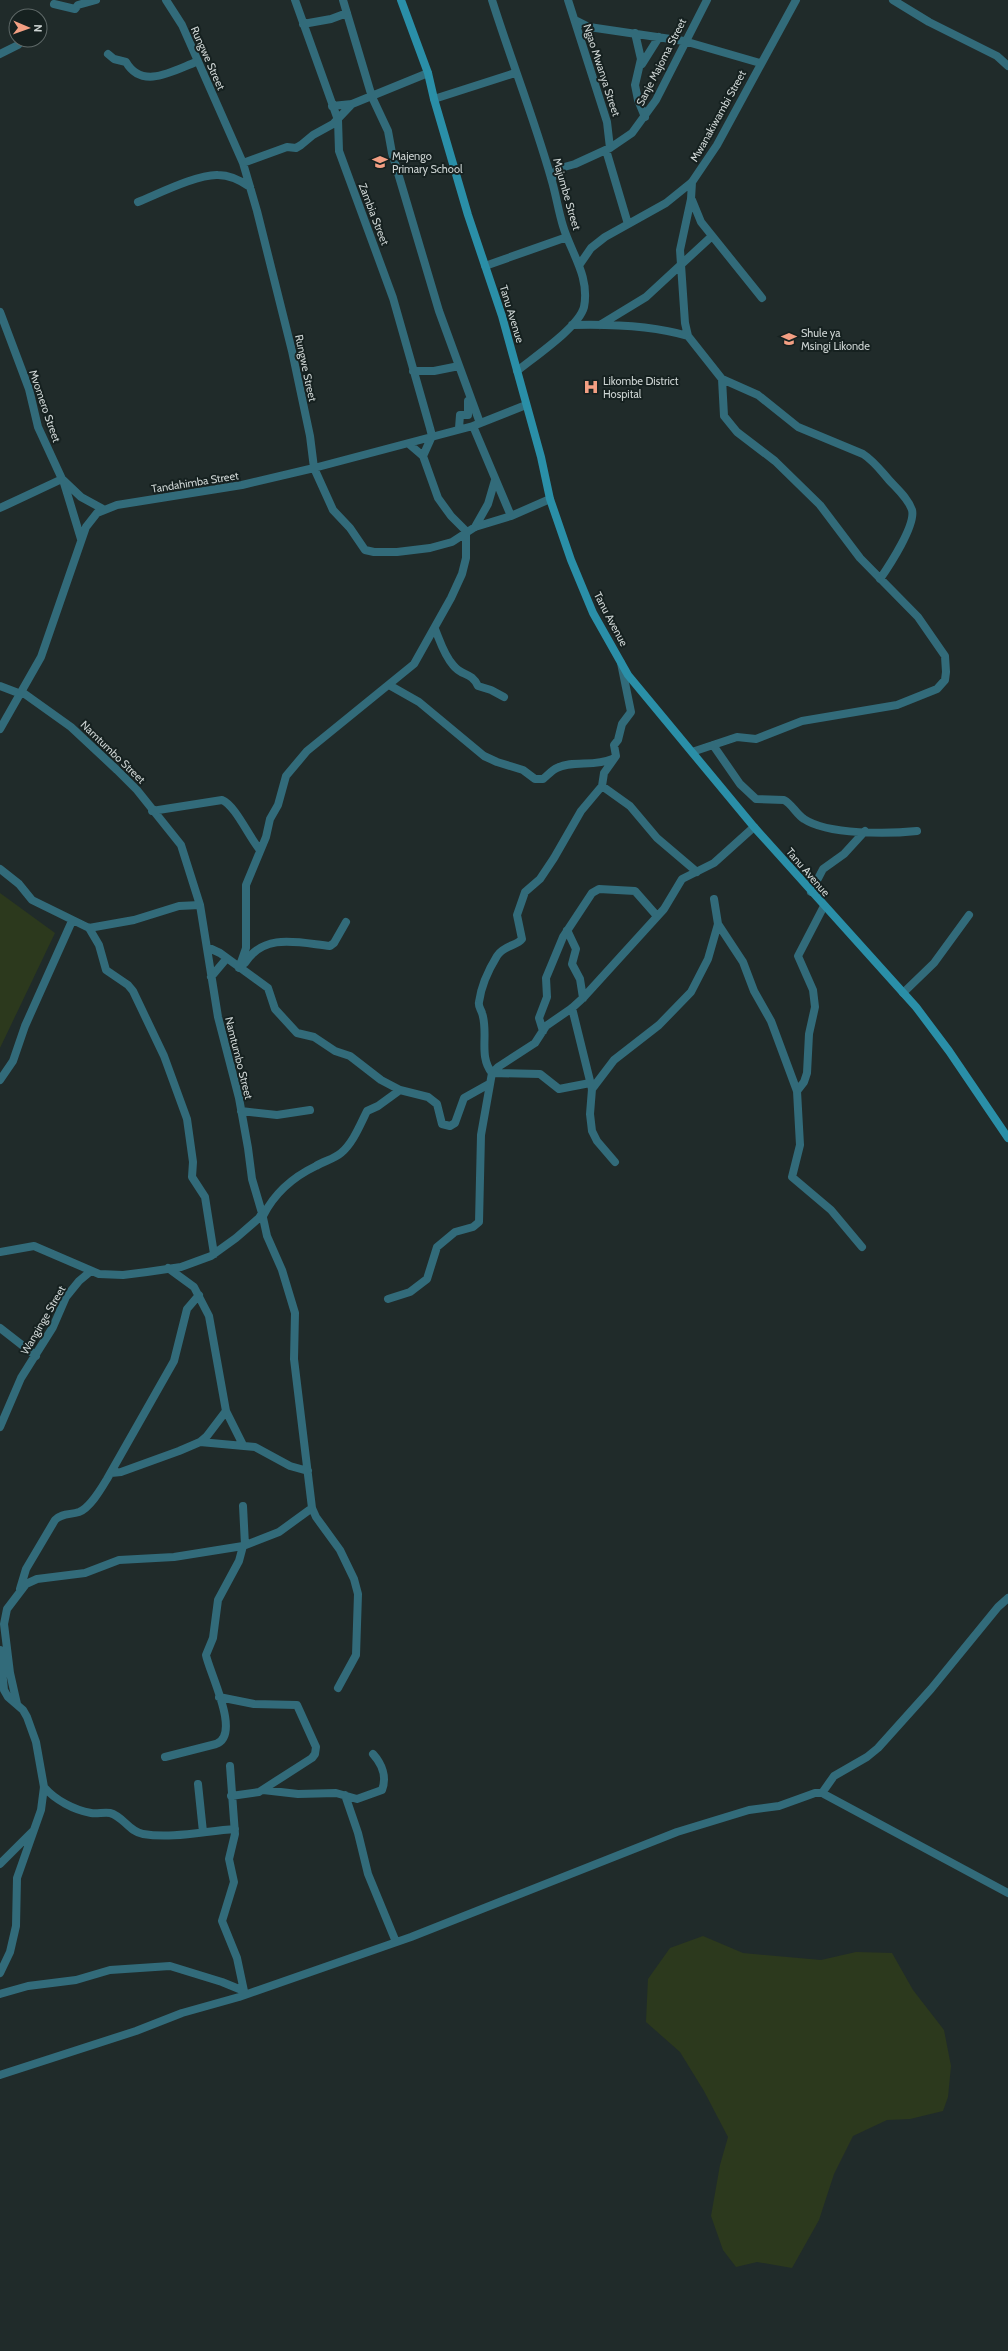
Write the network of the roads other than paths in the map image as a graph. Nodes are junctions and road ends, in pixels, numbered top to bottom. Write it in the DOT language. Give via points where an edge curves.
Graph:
graph roads {
  1 [pos="96,0"];
  2 [pos="166,0"];
  3 [pos="295,0"];
  4 [pos="342,0"];
  5 [pos="401,0"];
  6 [pos="492,0"];
  7 [pos="568,0"];
  8 [pos="707,0"];
  9 [pos="796,0"];
  10 [pos="893,0"];
  11 [pos="54,4"];
  12 [pos="347,13"];
  13 [pos="575,20"];
  14 [pos="303,24"];
  15 [pos="635,33"];
  16 [pos="659,37"];
  17 [pos="684,41"];
  18 [pos="12,48"];
  19 [pos="0,54"];
  20 [pos="108,54"];
  21 [pos="196,62"];
  22 [pos="760,63"];
  23 [pos="641,65"];
  24 [pos="1008,66"];
  25 [pos="428,73"];
  26 [pos="515,73"];
  27 [pos="372,97"];
  28 [pos="434,99"];
  29 [pos="352,104"];
  30 [pos="332,106"];
  31 [pos="645,117"];
  32 [pos="338,120"];
  33 [pos="608,149"];
  34 [pos="243,163"];
  35 [pos="546,163"];
  36 [pos="557,169"];
  37 [pos="552,179"];
  38 [pos="692,182"];
  39 [pos="250,187"];
  40 [pos="691,199"];
  41 [pos="138,202"];
  42 [pos="628,224"];
  43 [pos="712,236"];
  44 [pos="567,237"];
  45 [pos="580,264"];
  46 [pos="681,264"];
  47 [pos="485,266"];
  48 [pos="762,298"];
  49 [pos="0,312"];
  50 [pos="572,325"];
  51 [pos="600,325"];
  52 [pos="688,336"];
  53 [pos="459,366"];
  54 [pos="413,371"];
  55 [pos="517,371"];
  56 [pos="722,379"];
  57 [pos="467,392"];
  58 [pos="526,405"];
  59 [pos="476,424"];
  60 [pos="459,428"];
  61 [pos="432,436"];
  62 [pos="409,444"];
  63 [pos="423,456"];
  64 [pos="314,468"];
  65 [pos="495,479"];
  66 [pos="63,481"];
  67 [pos="550,498"];
  68 [pos="0,508"];
  69 [pos="103,509"];
  70 [pos="511,516"];
  71 [pos="475,527"];
  72 [pos="466,531"];
  73 [pos="81,539"];
  74 [pos="880,579"];
  75 [pos="435,629"];
  76 [pos="621,662"];
  77 [pos="389,685"];
  78 [pos="0,686"];
  79 [pos="22,693"];
  80 [pos="504,697"];
  81 [pos="0,729"];
  82 [pos="712,745"];
  83 [pos="692,752"];
  84 [pos="612,759"];
  85 [pos="602,786"];
  86 [pos="152,811"];
  87 [pos="754,827"];
  88 [pos="865,831"];
  89 [pos="917,831"];
  90 [pos="260,850"];
  91 [pos="0,869"];
  92 [pos="697,872"];
  93 [pos="811,892"];
  94 [pos="714,898"];
  95 [pos="200,905"];
  96 [pos="824,906"];
  97 [pos="969,915"];
  98 [pos="657,916"];
  99 [pos="72,921"];
  100 [pos="346,922"];
  101 [pos="718,924"];
  102 [pos="89,928"];
  103 [pos="567,930"];
  104 [pos="207,947"];
  105 [pos="226,958"];
  106 [pos="240,968"];
  107 [pos="211,977"];
  108 [pos="903,993"];
  109 [pos="583,998"];
  110 [pos="572,1008"];
  111 [pos="543,1031"];
  112 [pos="492,1073"];
  113 [pos="0,1080"];
  114 [pos="489,1084"];
  115 [pos="591,1086"];
  116 [pos="400,1090"];
  117 [pos="797,1091"];
  118 [pos="310,1110"];
  119 [pos="241,1112"];
  120 [pos="1008,1138"];
  121 [pos="615,1162"];
  122 [pos="262,1214"];
  123 [pos="862,1247"];
  124 [pos="0,1252"];
  125 [pos="214,1254"];
  126 [pos="168,1268"];
  127 [pos="91,1271"];
  128 [pos="199,1295"];
  129 [pos="388,1299"];
  130 [pos="0,1328"];
  131 [pos="36,1356"];
  132 [pos="226,1411"];
  133 [pos="0,1427"];
  134 [pos="200,1442"];
  135 [pos="243,1446"];
  136 [pos="308,1471"];
  137 [pos="111,1473"];
  138 [pos="243,1506"];
  139 [pos="312,1508"];
  140 [pos="244,1545"];
  141 [pos="19,1592"];
  142 [pos="1008,1598"];
  143 [pos="0,1650"];
  144 [pos="338,1688"];
  145 [pos="3,1694"];
  146 [pos="219,1697"];
  147 [pos="17,1704"];
  148 [pos="373,1754"];
  149 [pos="165,1757"];
  150 [pos="230,1766"];
  151 [pos="198,1784"];
  152 [pos="44,1787"];
  153 [pos="263,1790"];
  154 [pos="822,1794"];
  155 [pos="345,1795"];
  156 [pos="231,1796"];
  157 [pos="35,1829"];
  158 [pos="235,1829"];
  159 [pos="203,1832"];
  160 [pos="0,1864"];
  161 [pos="1008,1893"];
  162 [pos="396,1942"];
  163 [pos="0,1973"];
  164 [pos="243,1993"];
  165 [pos="0,1994"];
  166 [pos="0,2074"];
  1 -- 11 [label="street" via="78,5 75,9"];
  2 -- 21 [label="street, Rungwe Street" via="182,25"];
  3 -- 14 [label="street, Zambia Street"];
  4 -- 12 [label="street"];
  5 -- 25 [label="street, Tanu Avenue"];
  6 -- 26 [label="street, Majumbe Street"];
  7 -- 13 [label="street, Ngao Mwanya Street"];
  8 -- 17 [label="street, Sanje Majoma Street"];
  9 -- 22 [label="street, Mwanakiwambi Street"];
  10 -- 24 [label="street" via="929,22 997,56"];
  12 -- 14 [label="street"];
  12 -- 27 [label="street"];
  13 -- 15 [label="street" via="590,27"];
  13 -- 33 [label="street, Ngao Mwanya Street" via="607,122"];
  14 -- 30 [label="street, Zambia Street"];
  15 -- 16 [label="street"];
  15 -- 23 [label="street"];
  16 -- 17 [label="street"];
  16 -- 23 [label="street"];
  17 -- 22 [label="street"];
  17 -- 31 [label="street, Sanje Majoma Street" via="665,83"];
  18 -- 19 [label="street"];
  20 -- 21 [label="street" via="114,59 126,62 132,72 143,76 166,74"];
  21 -- 34 [label="street, Rungwe Street"];
  22 -- 38 [label="street, Mwanakiwambi Street" via="717,145"];
  23 -- 31 [label="street" via="635,85"];
  25 -- 27 [label="street"];
  25 -- 28 [label="street, Tanu Avenue"];
  26 -- 28 [label="street"];
  26 -- 35 [label="street, Majumbe Street"];
  27 -- 29 [label="street"];
  27 -- 53 [label="street" via="388,131 392,153 439,310"];
  28 -- 47 [label="street, Tanu Avenue"];
  29 -- 30 [label="street"];
  29 -- 32 [label="street"];
  30 -- 32 [label="street, Zambia Street"];
  31 -- 33 [label="street, Sanje Majoma Street" via="632,133"];
  32 -- 34 [label="street" via="296,148 287,147"];
  32 -- 54 [label="street, Zambia Street" via="339,151 393,298"];
  33 -- 36 [label="street, Sanje Majoma Street"];
  33 -- 42 [label="street, Ngao Mwanya Street"];
  34 -- 39 [label="street, Rungwe Street"];
  35 -- 36 [label="street"];
  35 -- 37 [label="street, Majumbe Street"];
  36 -- 37 [label="street"];
  37 -- 44 [label="street, Majumbe Street"];
  38 -- 40 [label="street"];
  38 -- 42 [label="street, Mwanakiwambi Street" via="666,203"];
  39 -- 41 [label="street" via="236,178 214,175 193,180"];
  39 -- 64 [label="street, Rungwe Street" via="292,351"];
  40 -- 43 [label="street" via="699,219"];
  40 -- 46 [label="street" via="682,241"];
  42 -- 45 [label="street, Mwanakiwambi Street" via="591,248"];
  43 -- 46 [label="street"];
  43 -- 48 [label="street"];
  44 -- 45 [label="street, Majumbe Street"];
  44 -- 47 [label="street"];
  45 -- 50 [label="street, Majumbe Street" via="584,306"];
  46 -- 51 [label="street" via="646,297"];
  46 -- 52 [label="street"];
  47 -- 55 [label="street, Tanu Avenue"];
  49 -- 66 [label="street, Mvomero Street" via="29,389 38,427"];
  50 -- 51 [label="street"];
  50 -- 55 [label="street, Majumbe Street"];
  51 -- 52 [label="street" via="662,329"];
  52 -- 56 [label="street"];
  53 -- 54 [label="street" via="434,371"];
  53 -- 57 [label="street"];
  54 -- 61 [label="street, Zambia Street"];
  55 -- 58 [label="street, Tanu Avenue"];
  56 -- 74 [label="street" via="724,416 728,424 775,461 820,505 860,558"];
  56 -- 74 [label="street" via="758,395 798,427 863,454 872,460 902,494 910,506 912,517 894,557"];
  57 -- 59 [label="street"];
  57 -- 60 [label="street" via="468,415 460,415"];
  58 -- 59 [label="street, Tandahimba Street"];
  58 -- 67 [label="street, Tanu Avenue"];
  59 -- 60 [label="street, Tandahimba Street"];
  59 -- 65 [label="street"];
  60 -- 61 [label="street, Tandahimba Street"];
  61 -- 62 [label="street, Tandahimba Street"];
  61 -- 63 [label="street"];
  62 -- 63 [label="street"];
  62 -- 64 [label="street, Tandahimba Street"];
  63 -- 72 [label="street" via="438,498"];
  64 -- 69 [label="street, Tandahimba Street" via="242,485 130,502"];
  64 -- 72 [label="street, Rungwe Street" via="333,510 350,528 365,550 382,553 430,548 452,542"];
  65 -- 70 [label="street"];
  65 -- 71 [label="street" via="488,504"];
  66 -- 68 [label="street"];
  66 -- 69 [label="street, Mvomero Street" via="89,502"];
  66 -- 73 [label="street"];
  67 -- 70 [label="street, Rungwe Street"];
  67 -- 76 [label="street, Tanu Avenue" via="571,560 593,613"];
  69 -- 73 [label="street" via="92,518"];
  70 -- 71 [label="street, Rungwe Street"];
  71 -- 72 [label="street, Rungwe Street"];
  72 -- 75 [label="street" via="466,558 462,574"];
  73 -- 79 [label="street" via="41,657"];
  74 -- 82 [label="street" via="918,617 938,645 946,664 945,680 942,685 932,692 897,706 802,721 756,739 737,737"];
  75 -- 77 [label="street" via="414,664"];
  75 -- 80 [label="street" via="453,666 474,678 478,686"];
  76 -- 83 [label="street, Tanu Avenue" via="628,675"];
  76 -- 84 [label="street" via="631,712 621,727 614,745 617,755"];
  77 -- 84 [label="street" via="419,702 484,756 523,770 537,780 543,779 564,765 588,765"];
  77 -- 90 [label="street" via="307,751 293,766 284,781 278,805 270,819"];
  78 -- 79 [label="street, Namtumbo Street"];
  79 -- 81 [label="street"];
  79 -- 86 [label="street, Namtumbo Street" via="92,745 137,790"];
  82 -- 83 [label="street"];
  82 -- 88 [label="street" via="740,784 756,800 784,800 804,819 819,826"];
  83 -- 87 [label="street, Tanu Avenue"];
  84 -- 85 [label="street" via="602,777"];
  85 -- 92 [label="street" via="630,806 658,838"];
  85 -- 112 [label="street" via="581,811 540,879 525,892 517,915 521,941 509,945 498,955 482,991 478,1005 482,1013 486,1063"];
  86 -- 90 [label="street" via="222,800 232,806 249,837"];
  86 -- 95 [label="street, Namtumbo Street" via="181,845"];
  87 -- 92 [label="street" via="714,864"];
  87 -- 93 [label="street, Tanu Avenue"];
  88 -- 89 [label="street"];
  88 -- 93 [label="street" via="844,854 823,869"];
  90 -- 106 [label="street" via="246,885 246,948"];
  91 -- 99 [label="street" via="19,884 32,900"];
  92 -- 98 [label="street" via="682,879 667,905"];
  93 -- 96 [label="street, Tanu Avenue"];
  94 -- 101 [label="street"];
  95 -- 102 [label="street" via="179,906 134,920"];
  95 -- 104 [label="street, Namtumbo Street"];
  96 -- 108 [label="street, Tanu Avenue"];
  96 -- 117 [label="street" via="798,956 813,990 815,1007 809,1034 807,1073"];
  97 -- 108 [label="street" via="934,963"];
  98 -- 103 [label="street" via="635,891 599,889 589,897"];
  98 -- 109 [label="street"];
  99 -- 102 [label="street"];
  99 -- 113 [label="street" via="23,1030 13,1061"];
  100 -- 106 [label="street" via="330,946 295,941 269,944 251,954"];
  101 -- 115 [label="street" via="708,959 691,992 659,1025 614,1060"];
  101 -- 117 [label="street" via="743,962 754,991 771,1021"];
  102 -- 125 [label="street" via="99,945 106,970 128,984 136,995 164,1056 187,1119 193,1162 192,1177 205,1197"];
  103 -- 109 [label="street" via="576,948 572,964 580,979"];
  103 -- 111 [label="street" via="546,978 547,997 539,1018"];
  104 -- 105 [label="street"];
  104 -- 107 [label="street, Namtumbo Street"];
  105 -- 106 [label="street"];
  105 -- 107 [label="street"];
  106 -- 116 [label="street" via="268,988 275,1008 295,1031 314,1037 335,1051 350,1056 381,1080"];
  107 -- 119 [label="street, Namtumbo Street"];
  108 -- 120 [label="street, Tanu Avenue" via="949,1051"];
  109 -- 110 [label="street"];
  110 -- 111 [label="street"];
  110 -- 115 [label="street"];
  111 -- 112 [label="street" via="535,1043"];
  112 -- 114 [label="street"];
  112 -- 115 [label="street" via="540,1074 559,1089"];
  114 -- 116 [label="street" via="464,1098 455,1123 450,1126 442,1124 436,1104 428,1097"];
  114 -- 129 [label="street" via="481,1135 479,1222 473,1228 455,1232 437,1248 431,1272 420,1284 402,1295"];
  115 -- 121 [label="street" via="592,1132"];
  116 -- 122 [label="street" via="367,1111 356,1134 340,1154 315,1166 283,1187"];
  117 -- 123 [label="street" via="800,1145 792,1177 831,1210"];
  118 -- 119 [label="street" via="277,1115"];
  119 -- 122 [label="street, Namtumbo Street" via="252,1179"];
  122 -- 125 [label="street"];
  122 -- 136 [label="street, Namtumbo Street" via="295,1313 294,1359"];
  124 -- 127 [label="street" via="34,1246"];
  125 -- 126 [label="street" via="199,1262"];
  126 -- 127 [label="street" via="123,1275"];
  126 -- 128 [label="street" via="184,1278"];
  127 -- 131 [label="street, Wanginge Street" via="66,1297 53,1327"];
  128 -- 132 [label="street" via="209,1316"];
  128 -- 137 [label="street" via="187,1309 174,1361"];
  130 -- 131 [label="street"];
  131 -- 133 [label="street, Wanginge Street" via="23,1375"];
  132 -- 134 [label="street"];
  132 -- 135 [label="street"];
  134 -- 135 [label="street"];
  134 -- 137 [label="street" via="179,1452"];
  135 -- 136 [label="street" via="255,1447 290,1466"];
  136 -- 139 [label="street, Namtumbo Street"];
  137 -- 141 [label="street" via="101,1490 83,1509 55,1520 26,1569"];
  138 -- 140 [label="street"];
  139 -- 140 [label="street" via="279,1532"];
  139 -- 144 [label="street" via="340,1550 358,1594 356,1655"];
  140 -- 141 [label="street" via="174,1557 119,1560 85,1573 37,1579 26,1584"];
  140 -- 146 [label="street" via="239,1561 218,1600 213,1638 206,1655"];
  141 -- 147 [label="street" via="7,1609 4,1624"];
  142 -- 154 [label="street" via="878,1748 834,1776"];
  143 -- 145 [label="street"];
  145 -- 147 [label="street"];
  146 -- 149 [label="street" via="226,1728 220,1743"];
  146 -- 153 [label="street" via="254,1704 298,1706 316,1747 316,1754"];
  147 -- 152 [label="street" via="27,1717 36,1742"];
  148 -- 155 [label="street" via="383,1771 382,1790 357,1799"];
  150 -- 156 [label="street"];
  151 -- 159 [label="street"];
  152 -- 157 [label="street"];
  152 -- 159 [label="street" via="50,1795 68,1805 91,1813 111,1813 143,1834 174,1835"];
  153 -- 155 [label="street"];
  153 -- 156 [label="street" via="253,1794"];
  154 -- 161 [label="street"];
  154 -- 162 [label="street" via="815,1793 779,1806 749,1810 677,1832"];
  155 -- 162 [label="street" via="368,1874"];
  156 -- 158 [label="street"];
  157 -- 160 [label="street"];
  157 -- 163 [label="street" via="17,1878 16,1926 10,1952"];
  158 -- 159 [label="street"];
  158 -- 164 [label="street" via="235,1839 229,1855 234,1882 222,1921 237,1958"];
  162 -- 164 [label="street"];
  164 -- 165 [label="street" via="222,1982 170,1966 110,1970 76,1980 28,1986"];
  164 -- 166 [label="street"];
}
